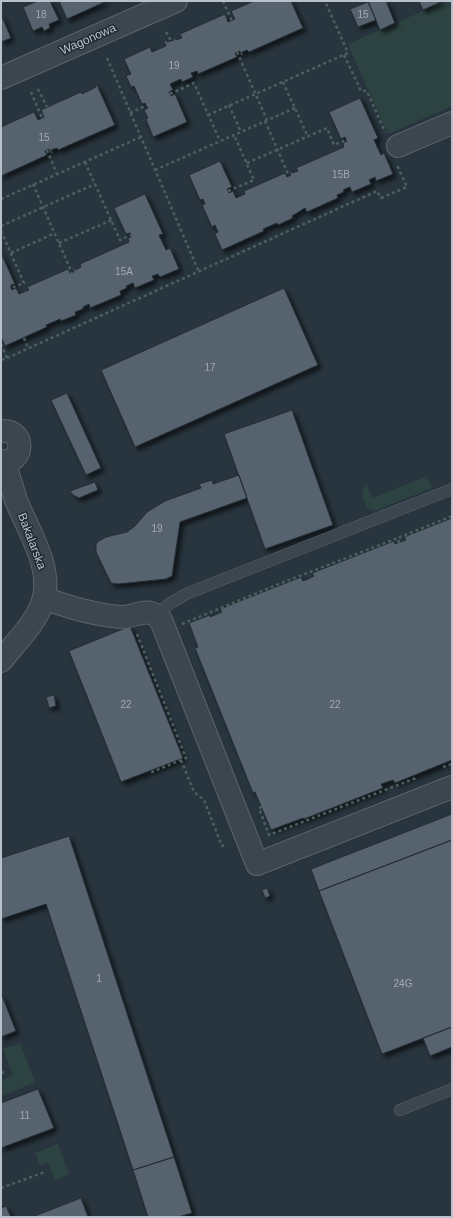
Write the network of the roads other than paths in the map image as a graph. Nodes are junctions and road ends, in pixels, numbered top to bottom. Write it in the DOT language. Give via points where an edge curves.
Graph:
graph roads {
  1 [pos="176,1"];
  2 [pos="1,78"];
  3 [pos="452,123"];
  4 [pos="394,148"];
  5 [pos="1,431"];
  6 [pos="2,461"];
  7 [pos="452,489"];
  8 [pos="44,598"];
  9 [pos="162,624"];
  10 [pos="1,661"];
  11 [pos="452,788"];
  12 [pos="452,1089"];
  13 [pos="400,1110"];
  1 -- 2 [label="street, Wagonowa"];
  3 -- 4 [label="street"];
  5 -- 6 [label="street, Bakalarska" via="12,432 20,447 15,457"];
  6 -- 8 [label="street, Bakalarska" via="44,569"];
  7 -- 9 [label="lane" via="186,594 169,604"];
  8 -- 9 [label="street" via="75,609 108,615 123,617 154,613"];
  8 -- 10 [label="street, Bakalarska" via="30,625"];
  9 -- 11 [label="street" via="257,864"];
  12 -- 13 [label="lane"];
}
